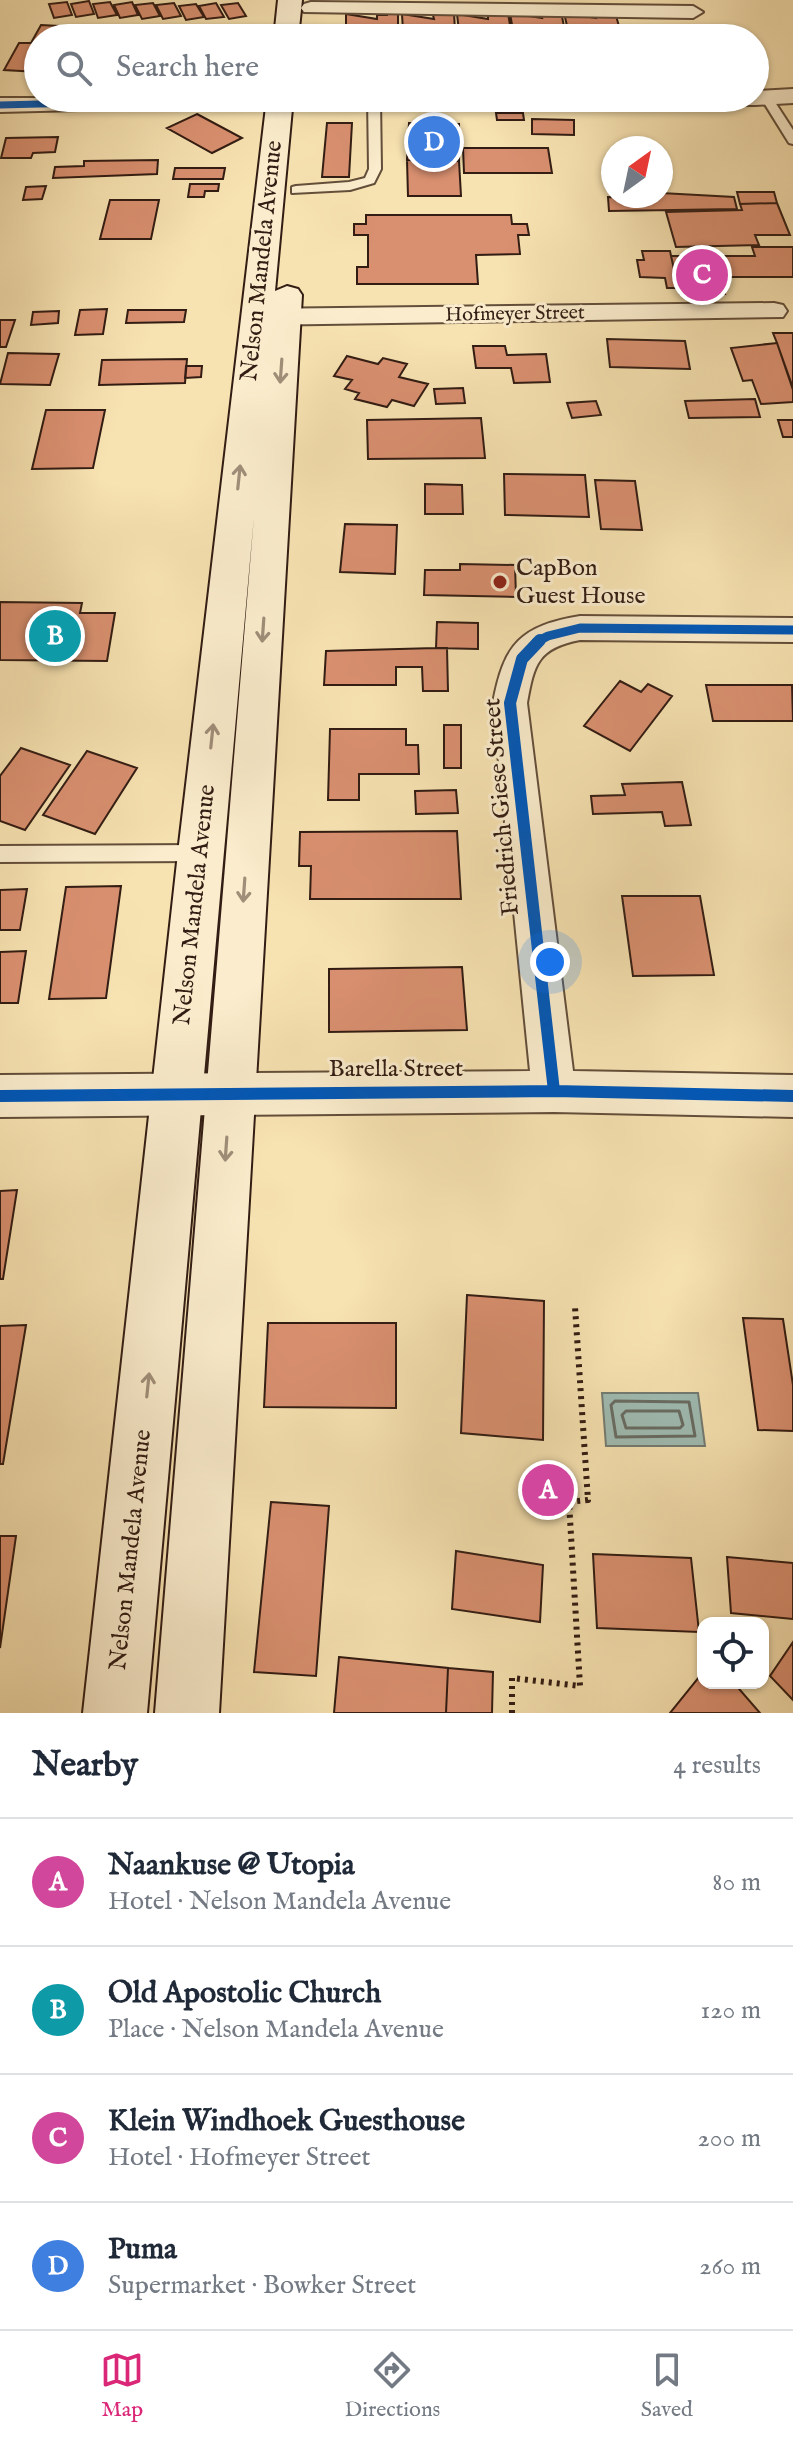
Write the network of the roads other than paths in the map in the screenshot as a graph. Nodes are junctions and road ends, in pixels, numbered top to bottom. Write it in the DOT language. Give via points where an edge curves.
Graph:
graph roads {
  1 [pos="304,3"];
  2 [pos="693,12"];
  3 [pos="293,24"];
  4 [pos="307,24"];
  5 [pos="793,96"];
  6 [pos="769,98"];
  7 [pos="24,104"];
  8 [pos="0,105"];
  9 [pos="769,108"];
  10 [pos="279,112"];
  11 [pos="304,112"];
  12 [pos="374,112"];
  13 [pos="793,140"];
  14 [pos="296,190"];
  15 [pos="774,311"];
  16 [pos="270,317"];
  17 [pos="793,630"];
  18 [pos="200,853"];
  19 [pos="0,854"];
  20 [pos="230,1091"];
  21 [pos="554,1091"];
  22 [pos="176,1092"];
  23 [pos="0,1096"];
  24 [pos="793,1096"];
  25 [pos="115,1713"];
  26 [pos="187,1713"];
  1 -- 2 [label="street"];
  1 -- 3 [label="main road"];
  1 -- 4 [label="main road"];
  5 -- 6 [label="street"];
  7 -- 8 [label="street"];
  9 -- 13 [label="lane"];
  10 -- 16 [label="main road, Nelson Mandela Avenue"];
  11 -- 14 [label="main road, Nelson Mandela Avenue"];
  12 -- 14 [label="lane" via="375,169 370,180"];
  14 -- 16 [label="main road, Nelson Mandela Avenue"];
  15 -- 16 [label="street, Hofmeyer Street"];
  18 -- 16 [label="main road, Nelson Mandela Avenue, one-way"];
  16 -- 20 [label="main road, Nelson Mandela Avenue, one-way"];
  17 -- 21 [label="street, Friedrich Giese Street" via="566,629 528,646 516,667 510,703"];
  18 -- 19 [label="lane"];
  18 -- 22 [label="main road, Nelson Mandela Avenue"];
  20 -- 21 [label="street, Barella Street"];
  20 -- 22 [label="street, Barella Street"];
  20 -- 26 [label="main road, Nelson Mandela Avenue, one-way"];
  21 -- 24 [label="street, Barella Street"];
  22 -- 23 [label="street, Barella Street"];
  25 -- 22 [label="main road, Nelson Mandela Avenue, one-way"];
}
